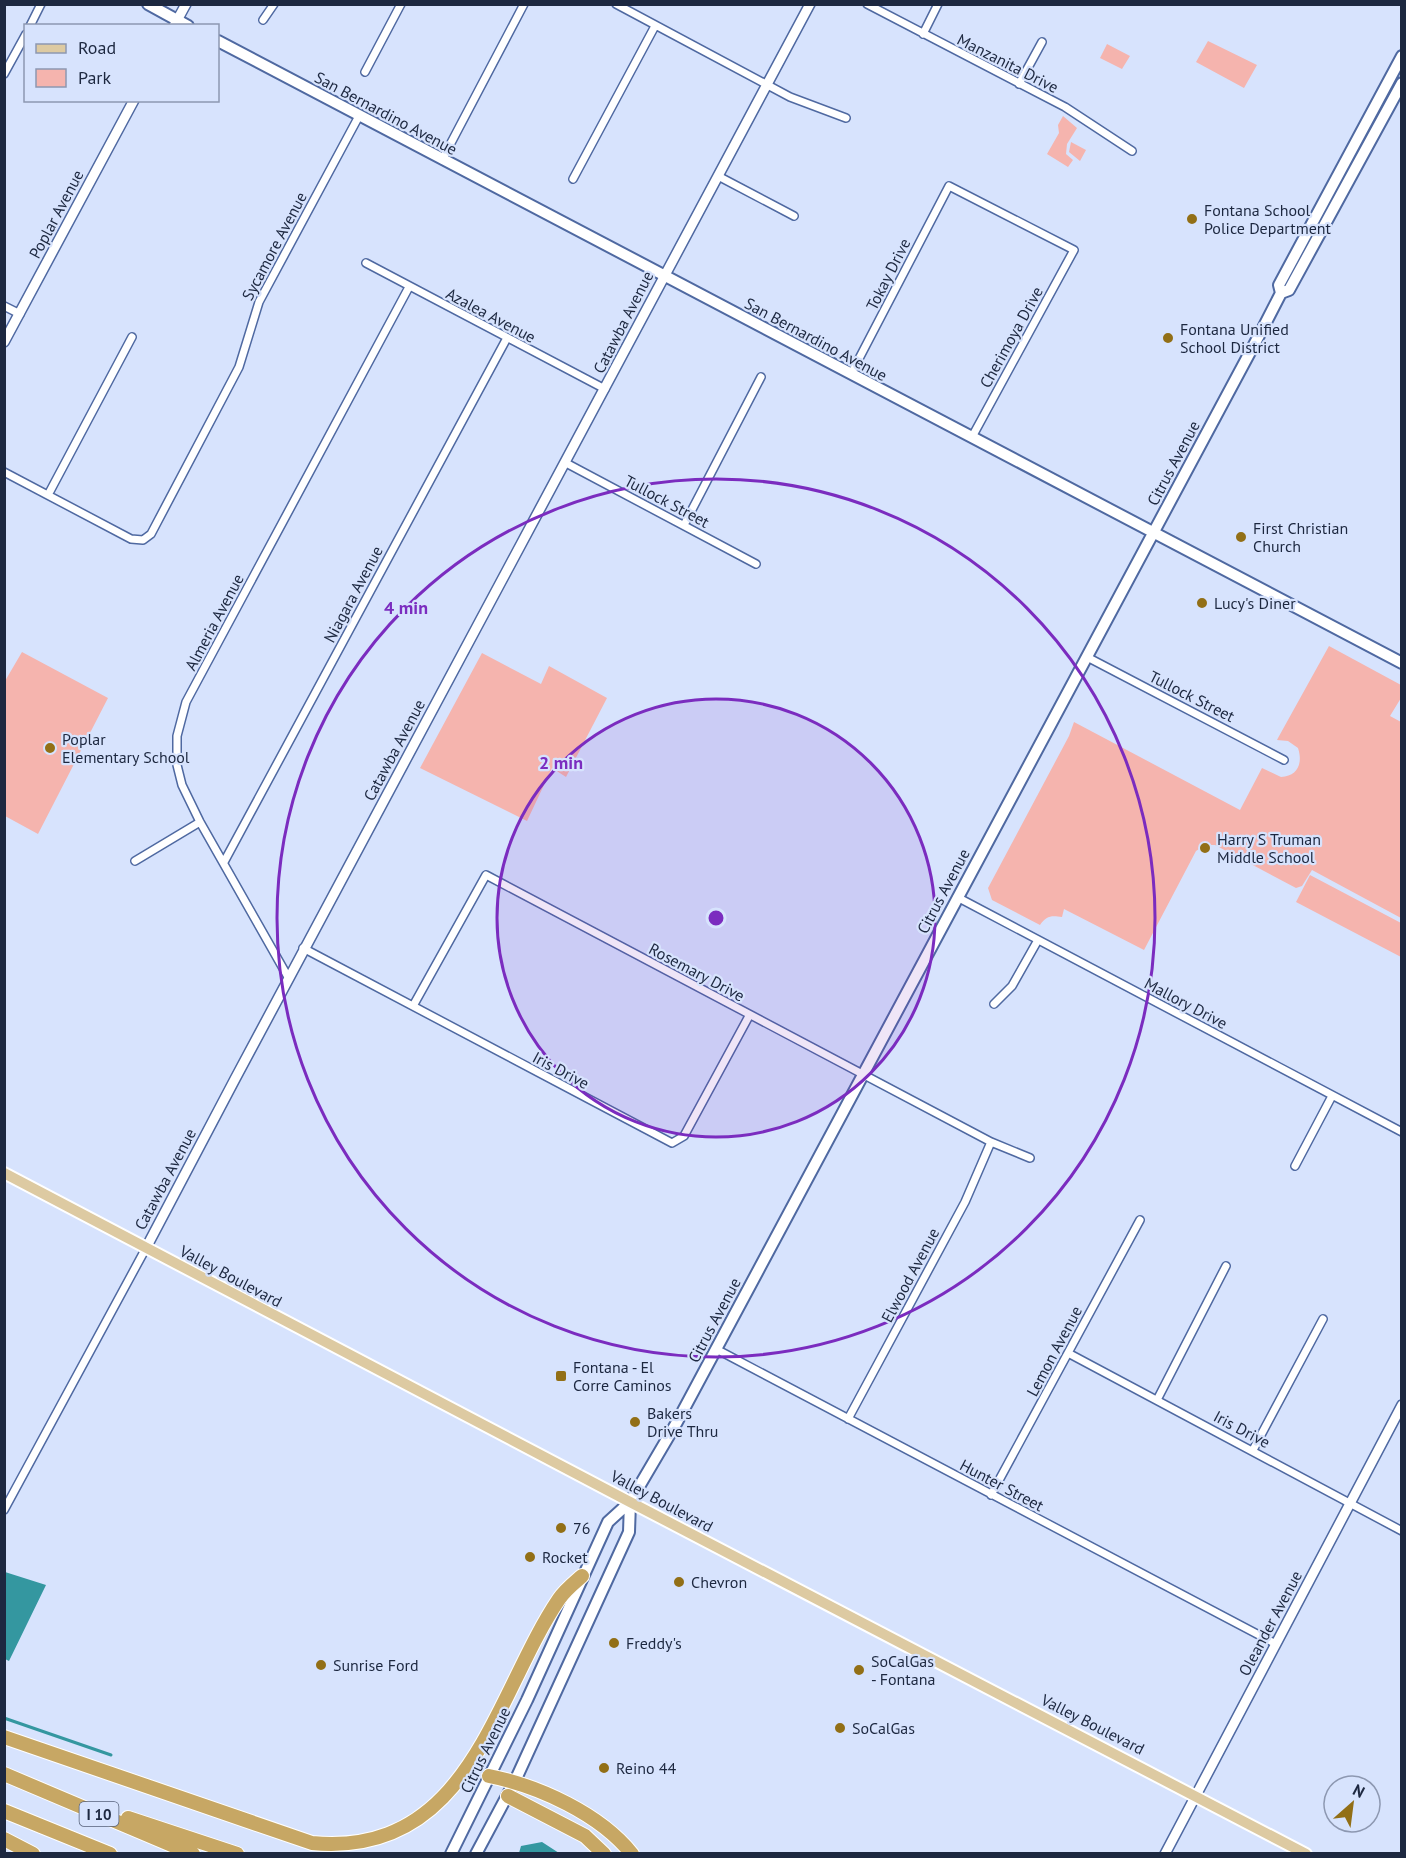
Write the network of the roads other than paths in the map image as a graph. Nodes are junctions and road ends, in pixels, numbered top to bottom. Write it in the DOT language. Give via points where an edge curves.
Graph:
graph roads {
  1 [pos="41,4"];
  2 [pos="148,4"];
  3 [pos="186,4"];
  4 [pos="274,4"];
  5 [pos="401,4"];
  6 [pos="524,4"];
  7 [pos="616,4"];
  8 [pos="810,4"];
  9 [pos="867,4"];
  10 [pos="938,4"];
  11 [pos="263,20"];
  12 [pos="176,23"];
  13 [pos="31,24"];
  14 [pos="656,26"];
  15 [pos="923,34"];
  16 [pos="24,38"];
  17 [pos="219,42"];
  18 [pos="1042,42"];
  19 [pos="1401,56"];
  20 [pos="365,72"];
  21 [pos="4,74"];
  22 [pos="1401,83"];
  23 [pos="1019,84"];
  24 [pos="767,86"];
  25 [pos="133,102"];
  26 [pos="359,116"];
  27 [pos="846,118"];
  28 [pos="1132,151"];
  29 [pos="442,159"];
  30 [pos="718,176"];
  31 [pos="573,179"];
  32 [pos="794,216"];
  33 [pos="1074,250"];
  34 [pos="366,263"];
  35 [pos="663,276"];
  36 [pos="410,287"];
  37 [pos="1281,293"];
  38 [pos="4,306"];
  39 [pos="20,314"];
  40 [pos="132,337"];
  41 [pos="507,338"];
  42 [pos="4,342"];
  43 [pos="851,374"];
  44 [pos="761,377"];
  45 [pos="605,389"];
  46 [pos="972,437"];
  47 [pos="566,463"];
  48 [pos="4,472"];
  49 [pos="48,495"];
  50 [pos="684,525"];
  51 [pos="1154,533"];
  52 [pos="756,564"];
  53 [pos="1087,657"];
  54 [pos="1401,663"];
  55 [pos="1284,760"];
  56 [pos="200,822"];
  57 [pos="135,861"];
  58 [pos="224,862"];
  59 [pos="957,897"];
  60 [pos="1038,940"];
  61 [pos="303,948"];
  62 [pos="288,977"];
  63 [pos="994,1004"];
  64 [pos="413,1006"];
  65 [pos="749,1016"];
  66 [pos="862,1074"];
  67 [pos="1332,1096"];
  68 [pos="1401,1132"];
  69 [pos="991,1142"];
  70 [pos="1030,1158"];
  71 [pos="1295,1166"];
  72 [pos="4,1173"];
  73 [pos="1140,1220"];
  74 [pos="146,1248"];
  75 [pos="1226,1266"];
  76 [pos="1323,1319"];
  77 [pos="716,1349"];
  78 [pos="1068,1353"];
  79 [pos="1157,1400"];
  80 [pos="1401,1405"];
  81 [pos="848,1419"];
  82 [pos="1253,1450"];
  83 [pos="991,1495"];
  84 [pos="630,1502"];
  85 [pos="1350,1504"];
  86 [pos="4,1510"];
  87 [pos="1401,1531"];
  88 [pos="582,1576"];
  89 [pos="1276,1644"];
  90 [pos="4,1737"];
  91 [pos="4,1774"];
  92 [pos="489,1776"];
  93 [pos="515,1781"];
  94 [pos="1196,1794"];
  95 [pos="54,1795"];
  96 [pos="508,1796"];
  97 [pos="4,1811"];
  98 [pos="4,1839"];
  99 [pos="33,1854"];
  100 [pos="110,1854"];
  101 [pos="193,1854"];
  102 [pos="237,1854"];
  103 [pos="451,1854"];
  104 [pos="476,1854"];
  105 [pos="604,1854"];
  106 [pos="632,1854"];
  107 [pos="1165,1854"];
  108 [pos="1306,1854"];
  1 -- 13 [label="street"];
  2 -- 12 [label="main road"];
  3 -- 12 [label="street"];
  4 -- 11 [label="street"];
  5 -- 20 [label="street"];
  6 -- 29 [label="street"];
  7 -- 14 [label="street"];
  8 -- 24 [label="street, Catawba Avenue"];
  9 -- 15 [label="street, Manzanita Drive"];
  10 -- 15 [label="street"];
  14 -- 24 [label="street"];
  14 -- 31 [label="street"];
  15 -- 23 [label="street, Manzanita Drive"];
  16 -- 21 [label="street"];
  17 -- 26 [label="main road, San Bernardino Avenue"];
  18 -- 23 [label="street"];
  19 -- 37 [label="main road, Citrus Avenue" via="1279,285"];
  22 -- 37 [label="main road, Citrus Avenue" via="1289,290"];
  23 -- 28 [label="street, Manzanita Drive" via="1066,108"];
  24 -- 27 [label="street"];
  24 -- 30 [label="street, Catawba Avenue"];
  25 -- 39 [label="street, Poplar Avenue"];
  26 -- 29 [label="main road, San Bernardino Avenue"];
  26 -- 49 [label="street, Sycamore Avenue" via="252,316 239,367 152,534 142,540 131,539"];
  29 -- 35 [label="main road, San Bernardino Avenue"];
  30 -- 32 [label="street"];
  30 -- 35 [label="street, Catawba Avenue"];
  33 -- 43 [label="street, Tokay Drive" via="949,186"];
  33 -- 46 [label="street, Cherimoya Drive"];
  34 -- 36 [label="street, Azalea Avenue"];
  35 -- 43 [label="main road, San Bernardino Avenue"];
  35 -- 45 [label="street, Catawba Avenue"];
  36 -- 41 [label="street, Azalea Avenue"];
  36 -- 56 [label="street, Almeria Avenue" via="182,711 177,765"];
  37 -- 51 [label="main road, Citrus Avenue"];
  38 -- 39 [label="street"];
  39 -- 42 [label="street, Poplar Avenue"];
  40 -- 49 [label="street"];
  41 -- 45 [label="street, Azalea Avenue"];
  41 -- 58 [label="street, Niagara Avenue"];
  43 -- 46 [label="main road, San Bernardino Avenue"];
  44 -- 50 [label="street"];
  45 -- 47 [label="street, Catawba Avenue"];
  46 -- 51 [label="main road, San Bernardino Avenue"];
  47 -- 50 [label="street, Tullock Street"];
  47 -- 61 [label="street, Catawba Avenue"];
  48 -- 49 [label="street"];
  50 -- 52 [label="street, Tullock Street"];
  51 -- 53 [label="main road, Citrus Avenue"];
  51 -- 54 [label="main road, San Bernardino Avenue"];
  53 -- 55 [label="street, Tullock Street"];
  53 -- 59 [label="main road, Citrus Avenue"];
  56 -- 57 [label="street"];
  56 -- 58 [label="street, Almeria Avenue"];
  58 -- 62 [label="street, Almeria Avenue"];
  59 -- 60 [label="street, Mallory Drive"];
  59 -- 66 [label="main road, Citrus Avenue"];
  60 -- 63 [label="street" via="1012,986"];
  60 -- 67 [label="street, Mallory Drive"];
  61 -- 62 [label="street, Catawba Avenue"];
  61 -- 64 [label="street, Iris Drive"];
  62 -- 74 [label="street, Catawba Avenue"];
  64 -- 65 [label="street, Iris Drive" via="672,1143 684,1136"];
  64 -- 65 [label="street, Rosemary Drive" via="486,875"];
  65 -- 66 [label="street, Rosemary Drive"];
  66 -- 69 [label="street, Rosemary Drive"];
  66 -- 77 [label="main road, Citrus Avenue"];
  67 -- 68 [label="street, Mallory Drive"];
  67 -- 71 [label="street"];
  69 -- 70 [label="street, Rosemary Drive"];
  69 -- 81 [label="street, Elwood Avenue" via="965,1202"];
  72 -- 74 [label="main road, Valley Boulevard"];
  73 -- 78 [label="street, Lemon Avenue"];
  74 -- 84 [label="main road, Valley Boulevard"];
  74 -- 86 [label="street, Catawba Avenue"];
  75 -- 79 [label="street"];
  76 -- 82 [label="street"];
  77 -- 81 [label="street, Hunter Street"];
  77 -- 84 [label="main road, Citrus Avenue"];
  78 -- 79 [label="street, Iris Drive"];
  78 -- 83 [label="street, Lemon Avenue"];
  79 -- 82 [label="street, Iris Drive"];
  80 -- 85 [label="street, Oleander Avenue"];
  81 -- 83 [label="street, Hunter Street"];
  82 -- 85 [label="street, Iris Drive"];
  83 -- 89 [label="street, Hunter Street"];
  84 -- 88 [label="main road, Citrus Avenue" via="608,1522"];
  84 -- 93 [label="main road, Citrus Avenue" via="629,1532"];
  84 -- 94 [label="main road, Valley Boulevard"];
  85 -- 87 [label="street, Iris Drive"];
  85 -- 89 [label="street, Oleander Avenue"];
  88 -- 90 [label="highway" via="560,1598 479,1755 447,1807 420,1832 383,1847 350,1850 312,1843"];
  88 -- 92 [label="main road, Citrus Avenue"];
  89 -- 94 [label="street, Oleander Avenue"];
  91 -- 95 [label="highway, I 10"];
  92 -- 93 [label="highway"];
  92 -- 103 [label="main road, Citrus Avenue"];
  93 -- 96 [label="main road, Citrus Avenue"];
  93 -- 106 [label="highway" via="605,1826"];
  94 -- 107 [label="street, Oleander Avenue"];
  94 -- 108 [label="main road, Valley Boulevard"];
  95 -- 101 [label="highway, I 10"];
  95 -- 102 [label="highway"];
  96 -- 104 [label="main road, Citrus Avenue"];
  96 -- 105 [label="highway" via="580,1833"];
  97 -- 100 [label="highway, I 10"];
  98 -- 99 [label="highway"];
}
